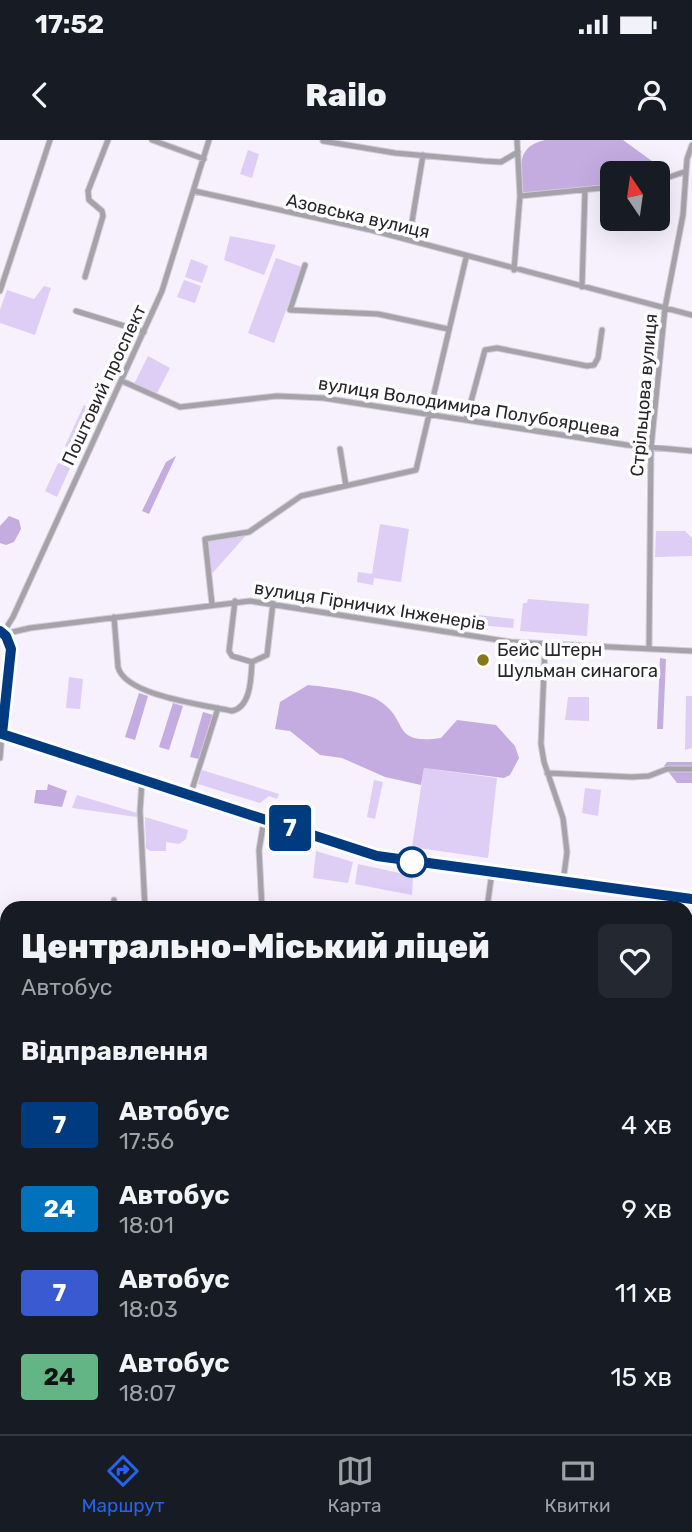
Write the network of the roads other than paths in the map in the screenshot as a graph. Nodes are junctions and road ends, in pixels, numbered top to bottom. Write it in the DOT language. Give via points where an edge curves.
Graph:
graph roads {
  1 [pos="50,140"];
  2 [pos="108,140"];
  3 [pos="152,140"];
  4 [pos="209,140"];
  5 [pos="517,140"];
  6 [pos="323,141"];
  7 [pos="692,145"];
  8 [pos="518,152"];
  9 [pos="422,155"];
  10 [pos="204,159"];
  11 [pos="685,170"];
  12 [pos="670,178"];
  13 [pos="600,188"];
  14 [pos="585,190"];
  15 [pos="194,191"];
  16 [pos="520,196"];
  17 [pos="409,240"];
  18 [pos="466,258"];
  19 [pos="305,265"];
  20 [pos="514,270"];
  21 [pos="85,277"];
  22 [pos="582,287"];
  23 [pos="0,291"];
  24 [pos="665,309"];
  25 [pos="76,311"];
  26 [pos="692,315"];
  27 [pos="448,329"];
  28 [pos="601,330"];
  29 [pos="144,332"];
  30 [pos="122,380"];
  31 [pos="428,415"];
  32 [pos="466,420"];
  33 [pos="651,448"];
  34 [pos="340,449"];
  35 [pos="692,451"];
  36 [pos="346,486"];
  37 [pos="235,601"];
  38 [pos="273,603"];
  39 [pos="212,604"];
  40 [pos="114,617"];
  41 [pos="2,632"];
  42 [pos="545,645"];
  43 [pos="649,649"];
  44 [pos="692,650"];
  45 [pos="252,662"];
  46 [pos="218,708"];
  47 [pos="1,734"];
  48 [pos="0,758"];
  49 [pos="692,769"];
  50 [pos="547,773"];
  51 [pos="142,781"];
  52 [pos="190,796"];
  53 [pos="264,820"];
  54 [pos="492,872"];
  55 [pos="563,882"];
  56 [pos="692,899"];
  57 [pos="145,901"];
  58 [pos="261,901"];
  59 [pos="488,901"];
  1 -- 23 [label="street"];
  2 -- 21 [label="street" via="88,191 89,200 103,216"];
  3 -- 10 [label="street"];
  4 -- 10 [label="street, Поштовий проспект"];
  5 -- 8 [label="street"];
  6 -- 9 [label="street"];
  7 -- 11 [label="street, Стрільцова вулиця"];
  8 -- 9 [label="street" via="501,162"];
  8 -- 16 [label="street"];
  9 -- 17 [label="street"];
  10 -- 15 [label="street, Поштовий проспект"];
  11 -- 12 [label="street"];
  11 -- 24 [label="street, Стрільцова вулиця" via="683,215"];
  13 -- 14 [label="street"];
  14 -- 16 [label="street"];
  14 -- 22 [label="street"];
  15 -- 17 [label="street, Азовська вулиця"];
  15 -- 29 [label="street, Поштовий проспект" via="169,272"];
  16 -- 20 [label="street"];
  17 -- 18 [label="street, Азовська вулиця"];
  18 -- 20 [label="street, Азовська вулиця"];
  18 -- 27 [label="street"];
  19 -- 27 [label="street" via="290,310 378,314"];
  20 -- 22 [label="street, Азовська вулиця"];
  22 -- 24 [label="street, Азовська вулиця"];
  24 -- 26 [label="street, Азовська вулиця"];
  24 -- 33 [label="street, Стрільцова вулиця"];
  25 -- 29 [label="street"];
  27 -- 31 [label="street"];
  28 -- 32 [label="street" via="594,365 485,350"];
  29 -- 30 [label="street, Поштовий проспект"];
  30 -- 31 [label="street, вулиця Володимира Полубоярцева" via="180,407 299,396"];
  30 -- 41 [label="street, Поштовий проспект"];
  31 -- 32 [label="street, вулиця Володимира Полубоярцева"];
  31 -- 36 [label="street" via="416,470"];
  32 -- 33 [label="street, вулиця Володимира Полубоярцева"];
  33 -- 35 [label="street, вулиця Володимира Полубоярцева"];
  33 -- 43 [label="street, Стрільцова вулиця"];
  34 -- 36 [label="street"];
  36 -- 39 [label="street" via="301,496 249,533 205,539"];
  37 -- 38 [label="street, вулиця Гірничих Інженерів"];
  37 -- 39 [label="street, вулиця Гірничих Інженерів"];
  37 -- 45 [label="street" via="229,651"];
  38 -- 42 [label="street, вулиця Гірничих Інженерів"];
  38 -- 45 [label="street" via="267,655"];
  39 -- 40 [label="street, вулиця Гірничих Інженерів"];
  40 -- 41 [label="street, вулиця Гірничих Інженерів"];
  40 -- 46 [label="street" via="118,667 128,682"];
  41 -- 47 [label="main road" via="11,649"];
  42 -- 43 [label="street, вулиця Гірничих Інженерів"];
  42 -- 50 [label="street" via="541,744"];
  43 -- 44 [label="street, вулиця Гірничих Інженерів"];
  45 -- 46 [label="street" via="249,691 241,708"];
  46 -- 52 [label="street"];
  47 -- 48 [label="street"];
  47 -- 51 [label="main road"];
  49 -- 50 [label="street" via="632,777"];
  50 -- 55 [label="street" via="563,818 567,852"];
  51 -- 52 [label="main road"];
  51 -- 57 [label="street"];
  52 -- 53 [label="main road"];
  53 -- 54 [label="main road" via="377,856"];
  53 -- 58 [label="street" via="258,857"];
  54 -- 55 [label="main road"];
  54 -- 59 [label="street"];
  55 -- 56 [label="main road"];
}
